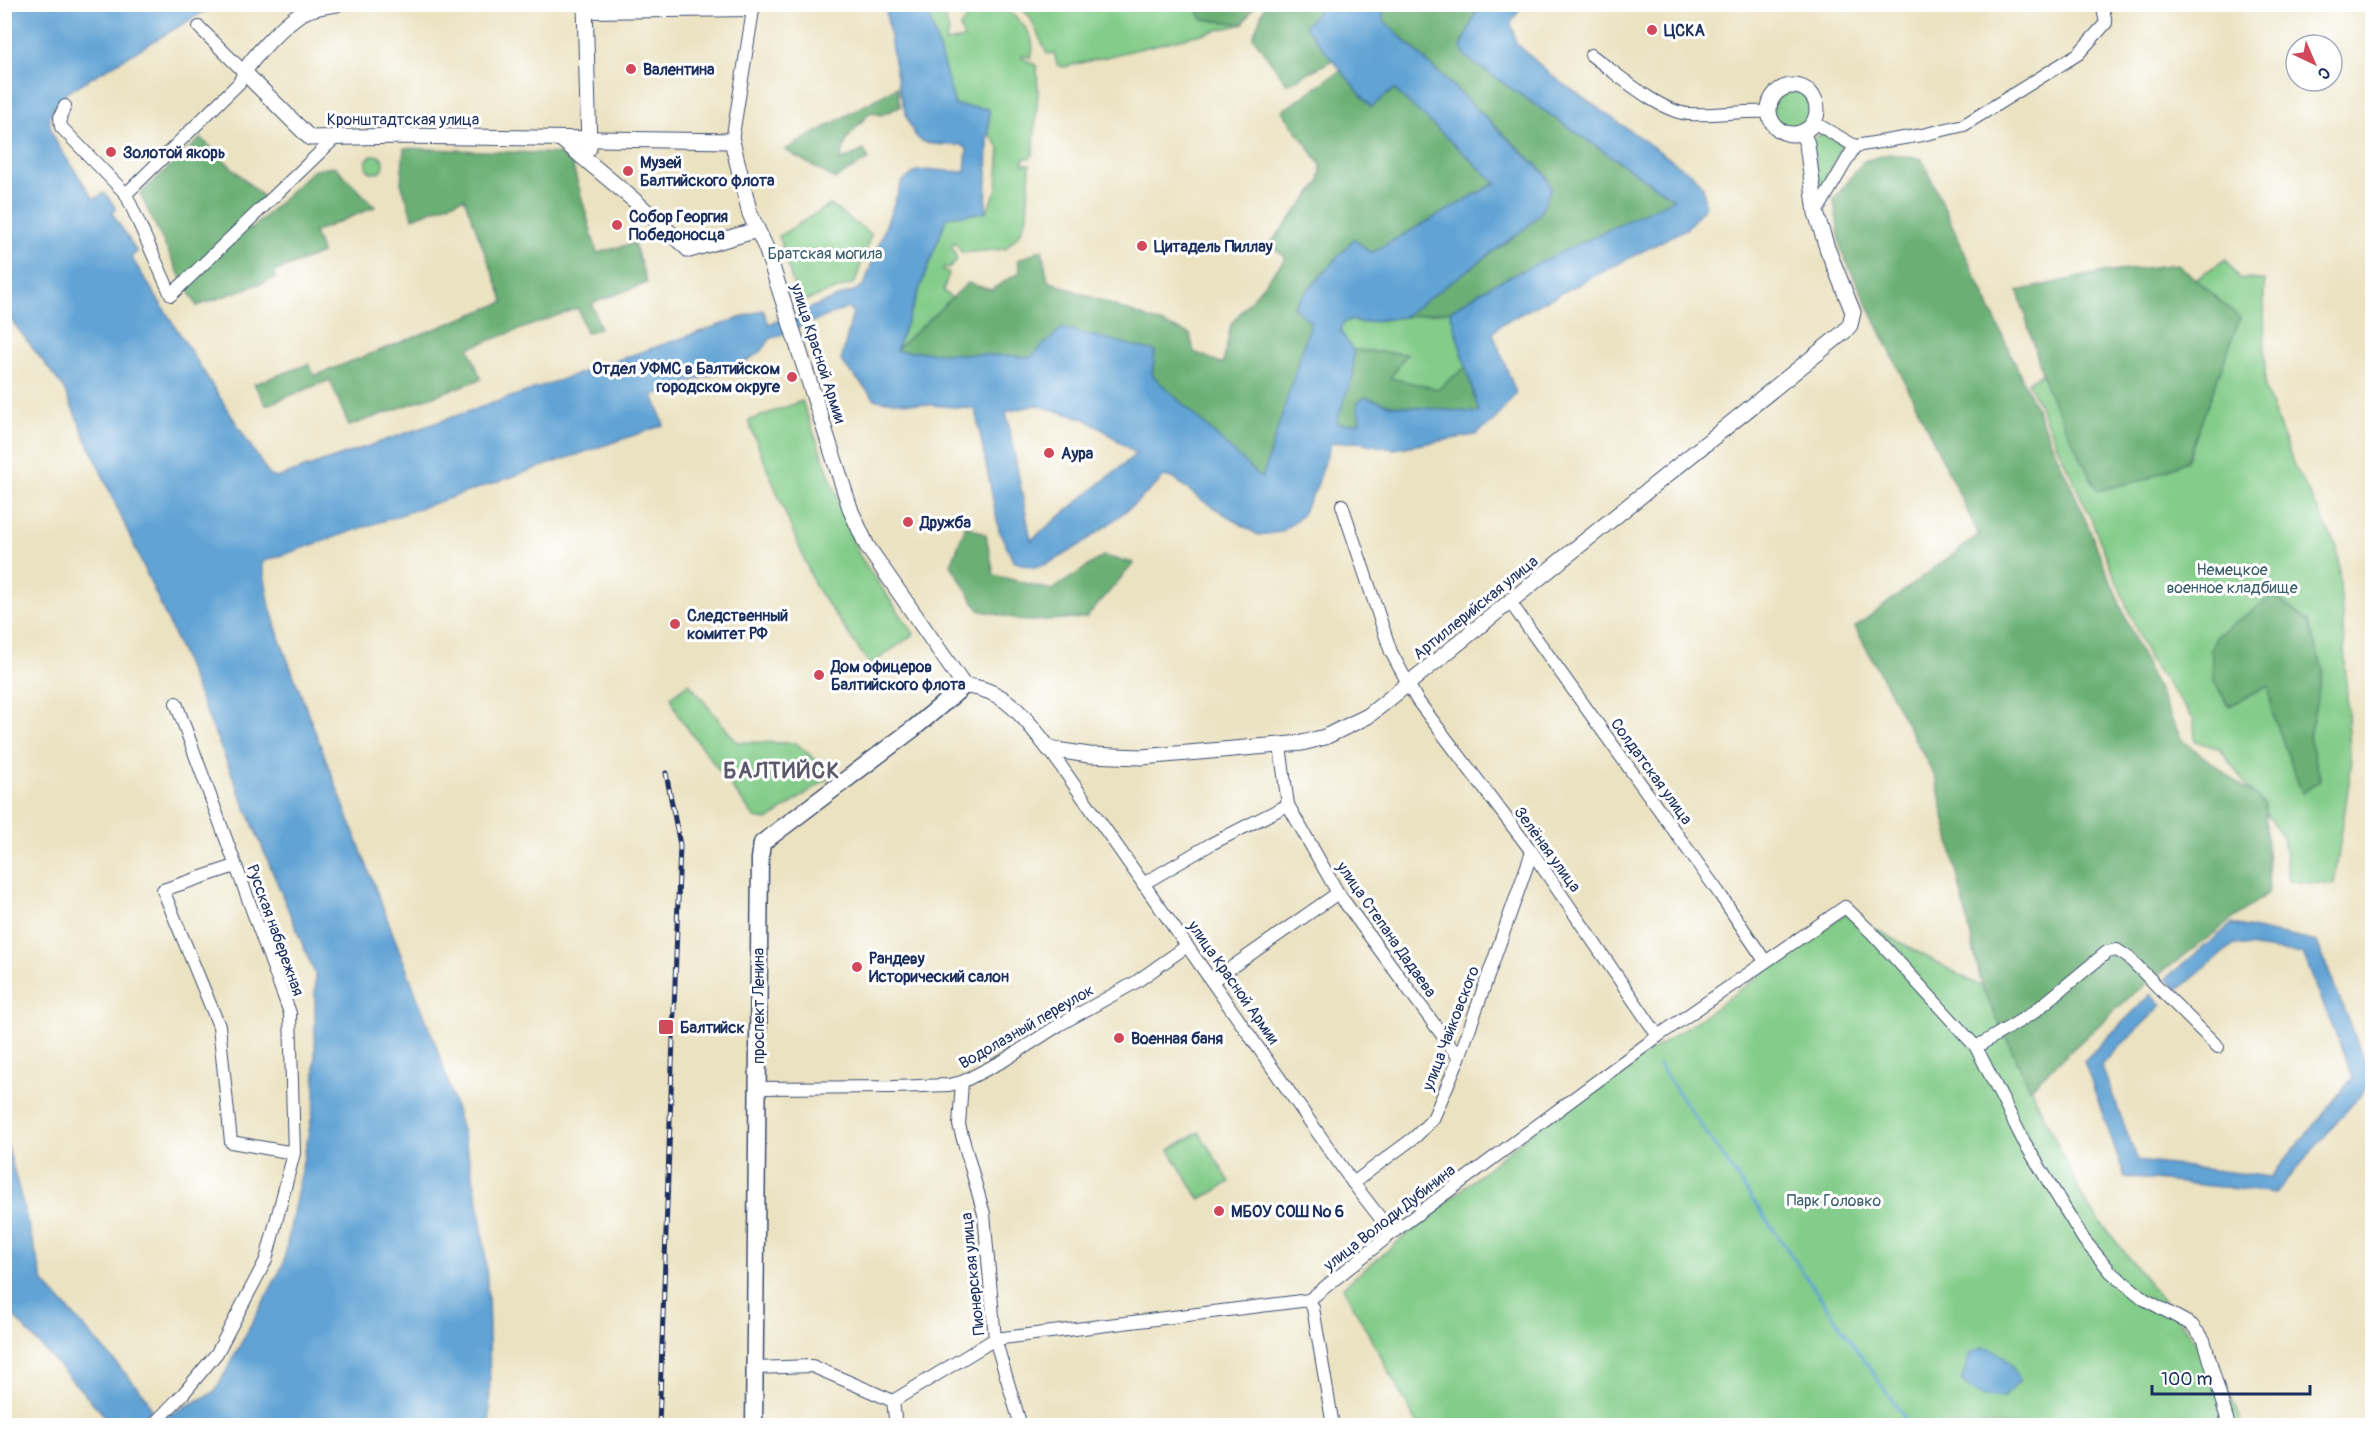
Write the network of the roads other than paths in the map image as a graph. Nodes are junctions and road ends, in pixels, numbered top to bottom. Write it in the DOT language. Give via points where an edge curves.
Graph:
graph roads {
  1 [pos="337,4"];
  2 [pos="2102,4"];
  3 [pos="754,7"];
  4 [pos="585,8"];
  5 [pos="200,27"];
  6 [pos="1591,54"];
  7 [pos="244,72"];
  8 [pos="65,106"];
  9 [pos="1769,112"];
  10 [pos="1808,127"];
  11 [pos="336,137"];
  12 [pos="561,139"];
  13 [pos="589,139"];
  14 [pos="732,141"];
  15 [pos="1856,146"];
  16 [pos="589,163"];
  17 [pos="126,194"];
  18 [pos="1816,213"];
  19 [pos="757,230"];
  20 [pos="1342,505"];
  21 [pos="1510,602"];
  22 [pos="1408,684"];
  23 [pos="964,686"];
  24 [pos="176,703"];
  25 [pos="1280,746"];
  26 [pos="1049,749"];
  27 [pos="1288,805"];
  28 [pos="1532,852"];
  29 [pos="235,866"];
  30 [pos="1143,884"];
  31 [pos="1338,893"];
  32 [pos="1187,946"];
  33 [pos="1765,961"];
  34 [pos="1212,981"];
  35 [pos="1658,1036"];
  36 [pos="1976,1047"];
  37 [pos="2218,1047"];
  38 [pos="1459,1058"];
  39 [pos="962,1082"];
  40 [pos="758,1088"];
  41 [pos="294,1153"];
  42 [pos="1353,1183"];
  43 [pos="1392,1233"];
  44 [pos="1309,1300"];
  45 [pos="995,1339"];
  46 [pos="755,1368"];
  47 [pos="893,1401"];
  48 [pos="152,1425"];
  49 [pos="754,1425"];
  50 [pos="896,1425"];
  51 [pos="1021,1425"];
  52 [pos="1333,1425"];
  53 [pos="2229,1425"];
  1 -- 7 [label="street" via="297,16"];
  2 -- 15 [label="street" via="2106,24 2078,54 1964,125"];
  3 -- 4 [label="street"];
  3 -- 14 [label="street, улица Красной Армии"];
  4 -- 13 [label="street"];
  5 -- 7 [label="street"];
  6 -- 9 [label="street" via="1676,112"];
  7 -- 11 [label="street, Кронштадтская улица" via="310,138"];
  7 -- 17 [label="street" via="239,83"];
  8 -- 17 [label="street" via="61,127"];
  9 -- 10 [label="street" via="1776,128 1784,133 1793,134"];
  9 -- 10 [label="street" via="1774,95 1798,87 1816,105"];
  10 -- 15 [label="street"];
  10 -- 18 [label="street, Артиллерийская улица"];
  11 -- 12 [label="street, Кронштадтская улица"];
  11 -- 17 [label="street" via="171,295"];
  12 -- 13 [label="street, Кронштадтская улица"];
  12 -- 16 [label="street"];
  13 -- 14 [label="street, Кронштадтская улица"];
  13 -- 16 [label="street"];
  14 -- 19 [label="street, улица Красной Армии"];
  15 -- 18 [label="street"];
  16 -- 19 [label="street" via="689,250"];
  18 -- 21 [label="street, Артиллерийская улица" via="1853,312 1850,325"];
  19 -- 23 [label="street, улица Красной Армии" via="859,530"];
  20 -- 22 [label="street, Зелёная улица" via="1391,652"];
  21 -- 22 [label="street, Артиллерийская улица"];
  21 -- 33 [label="street, Солдатская улица"];
  22 -- 25 [label="street, Артиллерийская улица" via="1368,716 1335,733"];
  22 -- 28 [label="street, Зелёная улица"];
  23 -- 26 [label="street" via="977,686 1006,699"];
  23 -- 40 [label="main road, проспект Ленина" via="762,843"];
  24 -- 29 [label="street, Русская набережная"];
  25 -- 26 [label="street, Артиллерийская улица" via="1142,757"];
  25 -- 27 [label="street, улица Степана Дадаева"];
  26 -- 30 [label="street, улица Красной Армии"];
  27 -- 30 [label="street"];
  27 -- 31 [label="street, улица Степана Дадаева"];
  28 -- 35 [label="street, Зелёная улица"];
  28 -- 38 [label="street, улица Чайковского"];
  29 -- 41 [label="street, Русская набережная" via="290,1013"];
  29 -- 41 [label="street" via="163,890 219,1026 231,1142"];
  30 -- 32 [label="street, улица Красной Армии"];
  31 -- 34 [label="street"];
  31 -- 38 [label="street, улица Степана Дадаева"];
  32 -- 34 [label="street, улица Красной Армии"];
  32 -- 39 [label="street, Водолазный переулок" via="1136,982"];
  33 -- 35 [label="street, улица Володи Дубинина"];
  33 -- 36 [label="street, улица Володи Дубинина" via="1845,907"];
  34 -- 42 [label="street, улица Красной Армии"];
  35 -- 43 [label="street, улица Володи Дубинина"];
  36 -- 37 [label="street" via="2033,1013 2107,952 2117,950 2130,958"];
  36 -- 53 [label="street" via="2023,1140 2084,1240 2111,1272 2144,1299 2192,1326 2204,1340"];
  38 -- 42 [label="street, улица Чайковского" via="1433,1119"];
  39 -- 40 [label="street, Водолазный переулок"];
  39 -- 45 [label="street, Пионерская улица" via="959,1125 984,1215"];
  40 -- 46 [label="main road, проспект Ленина"];
  41 -- 48 [label="street, Русская набережная" via="266,1260 217,1353"];
  42 -- 43 [label="street, улица Красной Армии"];
  43 -- 44 [label="street, улица Володи Дубинина"];
  44 -- 45 [label="street"];
  44 -- 52 [label="street"];
  45 -- 47 [label="street"];
  45 -- 51 [label="street, Пионерская улица"];
  46 -- 47 [label="street" via="812,1366"];
  46 -- 49 [label="main road, проспект Ленина"];
  47 -- 50 [label="street"];
}
